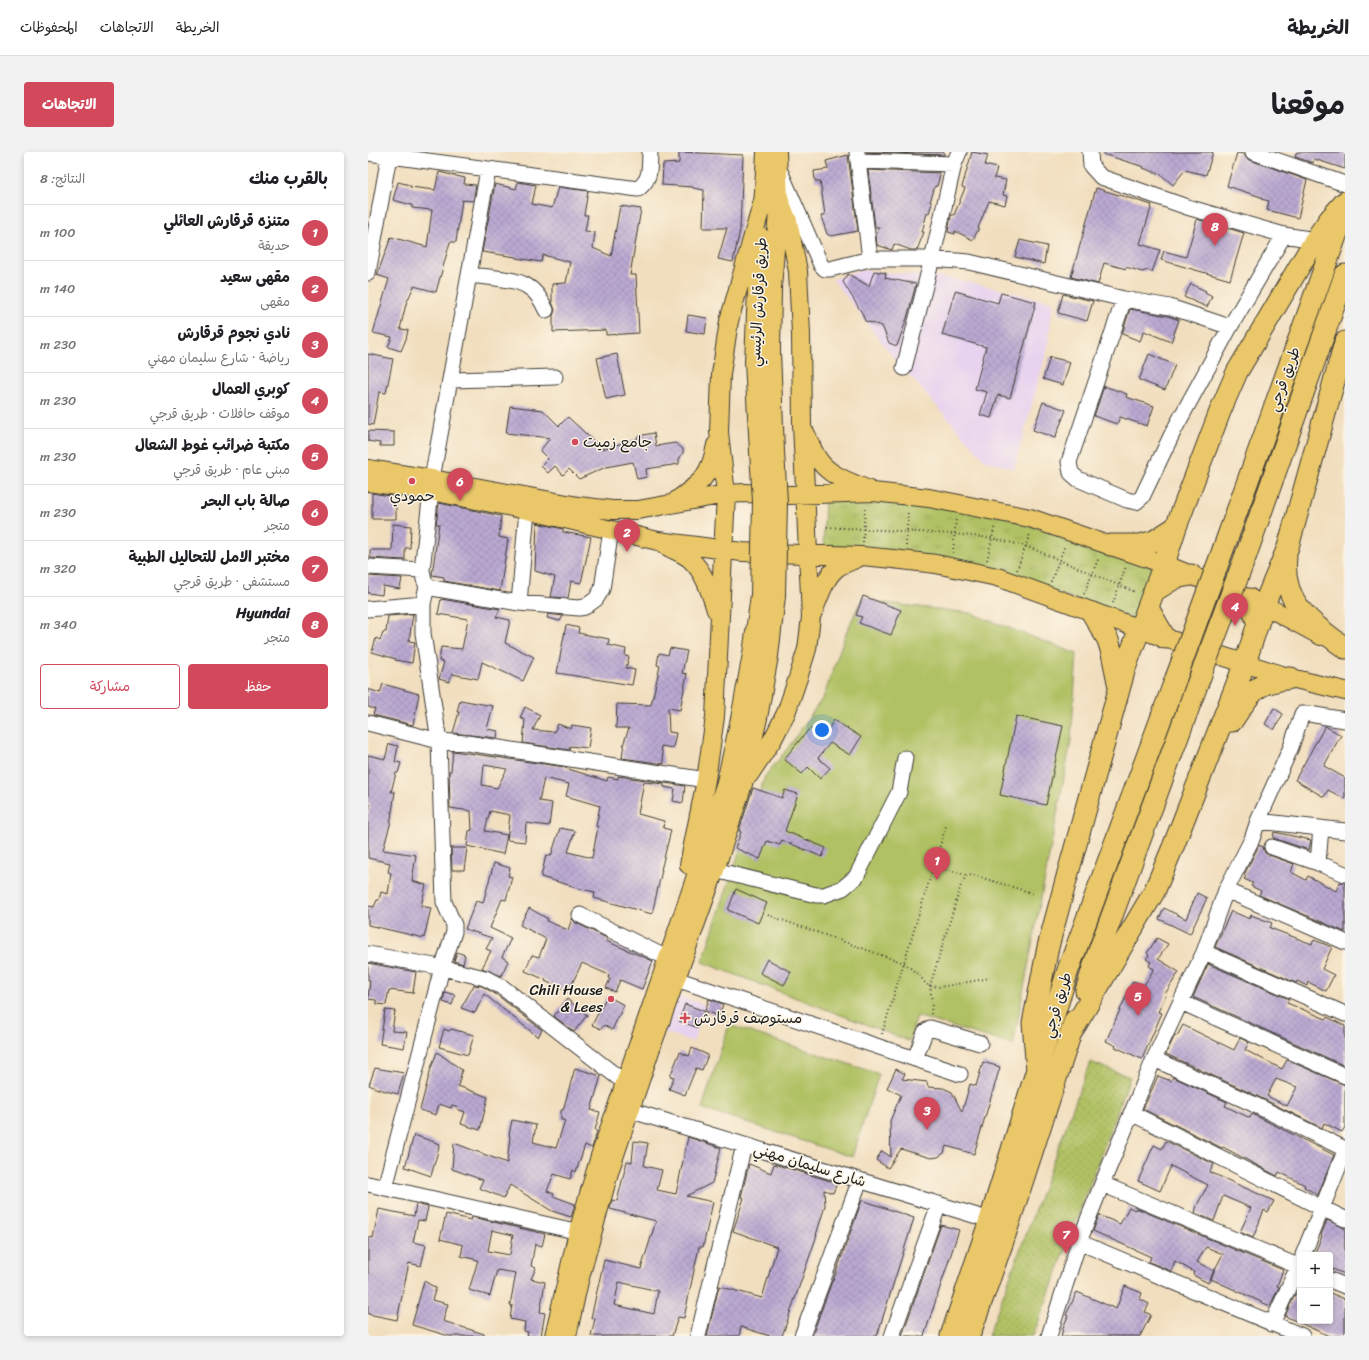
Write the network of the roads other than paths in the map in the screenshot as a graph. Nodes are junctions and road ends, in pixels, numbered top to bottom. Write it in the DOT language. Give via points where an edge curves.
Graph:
graph roads {
  1 [pos="650,152"];
  2 [pos="766,152"];
  3 [pos="1090,152"];
  4 [pos="1253,152"];
  5 [pos="368,153"];
  6 [pos="389,156"];
  7 [pos="431,157"];
  8 [pos="858,157"];
  9 [pos="957,158"];
  10 [pos="777,159"];
  11 [pos="488,170"];
  12 [pos="1345,184"];
  13 [pos="772,198"];
  14 [pos="1345,202"];
  15 [pos="1345,211"];
  16 [pos="1284,235"];
  17 [pos="1315,240"];
  18 [pos="870,259"];
  19 [pos="932,259"];
  20 [pos="368,272"];
  21 [pos="469,275"];
  22 [pos="1345,275"];
  23 [pos="1124,299"];
  24 [pos="546,310"];
  25 [pos="1230,327"];
  26 [pos="1345,342"];
  27 [pos="904,368"];
  28 [pos="555,377"];
  29 [pos="450,380"];
  30 [pos="802,424"];
  31 [pos="719,432"];
  32 [pos="368,469"];
  33 [pos="368,482"];
  34 [pos="431,485"];
  35 [pos="745,493"];
  36 [pos="726,494"];
  37 [pos="798,495"];
  38 [pos="869,496"];
  39 [pos="673,503"];
  40 [pos="526,510"];
  41 [pos="724,523"];
  42 [pos="1176,527"];
  43 [pos="611,530"];
  44 [pos="658,541"];
  45 [pos="1288,547"];
  46 [pos="1106,548"];
  47 [pos="723,549"];
  48 [pos="862,549"];
  49 [pos="742,552"];
  50 [pos="801,555"];
  51 [pos="1164,564"];
  52 [pos="368,567"];
  53 [pos="422,570"];
  54 [pos="1191,574"];
  55 [pos="427,586"];
  56 [pos="768,596"];
  57 [pos="1151,599"];
  58 [pos="519,603"];
  59 [pos="423,604"];
  60 [pos="1095,607"];
  61 [pos="368,609"];
  62 [pos="1257,609"];
  63 [pos="811,617"];
  64 [pos="719,622"];
  65 [pos="1140,629"];
  66 [pos="1165,638"];
  67 [pos="1345,648"];
  68 [pos="1241,655"];
  69 [pos="1291,678"];
  70 [pos="1119,688"];
  71 [pos="1345,691"];
  72 [pos="1345,720"];
  73 [pos="368,723"];
  74 [pos="1218,731"];
  75 [pos="439,741"];
  76 [pos="905,758"];
  77 [pos="706,780"];
  78 [pos="743,784"];
  79 [pos="1258,821"];
  80 [pos="1321,828"];
  81 [pos="1345,831"];
  82 [pos="1272,846"];
  83 [pos="1318,863"];
  84 [pos="715,870"];
  85 [pos="1345,874"];
  86 [pos="1226,890"];
  87 [pos="691,891"];
  88 [pos="580,916"];
  89 [pos="1345,942"];
  90 [pos="1204,952"];
  91 [pos="368,954"];
  92 [pos="668,958"];
  93 [pos="442,968"];
  94 [pos="676,979"];
  95 [pos="1181,1002"];
  96 [pos="1345,1014"];
  97 [pos="1071,1033"];
  98 [pos="980,1043"];
  99 [pos="915,1059"];
  100 [pos="1154,1059"];
  101 [pos="1037,1070"];
  102 [pos="960,1074"];
  103 [pos="1345,1076"];
  104 [pos="624,1082"];
  105 [pos="629,1110"];
  106 [pos="1131,1113"];
  107 [pos="744,1145"];
  108 [pos="1345,1150"];
  109 [pos="860,1180"];
  110 [pos="368,1184"];
  111 [pos="1102,1184"];
  112 [pos="385,1188"];
  113 [pos="939,1204"];
  114 [pos="1322,1208"];
  115 [pos="1345,1218"];
  116 [pos="990,1220"];
  117 [pos="585,1234"];
  118 [pos="1079,1242"];
  119 [pos="1304,1252"];
  120 [pos="1297,1262"];
  121 [pos="1297,1270"];
  122 [pos="1333,1281"];
  123 [pos="1345,1286"];
  124 [pos="1272,1324"];
  125 [pos="554,1336"];
  126 [pos="567,1336"];
  127 [pos="698,1336"];
  128 [pos="802,1336"];
  129 [pos="892,1336"];
  130 [pos="951,1336"];
  131 [pos="969,1336"];
  132 [pos="1049,1336"];
  133 [pos="1302,1336"];
  1 -- 11 [label="street" via="649,176 638,188"];
  2 -- 13 [label="main road, طريق قرقارش الرئيسي"];
  3 -- 16 [label="street" via="1090,166 1101,177"];
  4 -- 12 [label="street"];
  5 -- 6 [label="street"];
  6 -- 7 [label="street"];
  6 -- 20 [label="street"];
  7 -- 11 [label="street"];
  8 -- 9 [label="street"];
  8 -- 18 [label="street"];
  9 -- 19 [label="street"];
  10 -- 13 [label="main road, طريق قرقارش الرئيسي"];
  10 -- 18 [label="street" via="821,265 825,269 830,269"];
  11 -- 21 [label="street"];
  13 -- 30 [label="main road" via="788,221 798,271"];
  13 -- 31 [label="main road" via="729,321 721,374"];
  13 -- 56 [label="main road, طريق قرقارش الرئيسي, bridge" via="757,289 754,362 767,452 762,501"];
  14 -- 17 [label="highway"];
  15 -- 101 [label="highway, طريق قرجي, bridge" via="1081,934"];
  16 -- 17 [label="street"];
  16 -- 25 [label="street"];
  17 -- 42 [label="highway" via="1237,372"];
  18 -- 19 [label="street"];
  19 -- 23 [label="street" via="969,262"];
  19 -- 27 [label="street"];
  21 -- 24 [label="street" via="524,284 536,293"];
  21 -- 29 [label="street"];
  22 -- 97 [label="highway, طريق قرجي, bridge" via="1246,555"];
  23 -- 25 [label="street" via="1170,307"];
  23 -- 25 [label="street" via="1069,462 1071,473 1078,479 1127,500 1136,502 1142,497 1173,432"];
  26 -- 45 [label="highway"];
  28 -- 29 [label="street"];
  29 -- 34 [label="street"];
  30 -- 37 [label="main road"];
  30 -- 38 [label="main road" via="811,447 827,469"];
  31 -- 36 [label="main road"];
  31 -- 39 [label="main road" via="713,462 705,476"];
  32 -- 34 [label="main road"];
  33 -- 34 [label="main road"];
  34 -- 39 [label="main road" via="612,510 638,510"];
  34 -- 40 [label="main road"];
  34 -- 53 [label="street"];
  35 -- 36 [label="main road"];
  35 -- 37 [label="main road"];
  35 -- 41 [label="main road" via="735,500"];
  36 -- 39 [label="main road"];
  36 -- 41 [label="main road"];
  37 -- 38 [label="main road"];
  37 -- 50 [label="main road" via="807,524"];
  38 -- 46 [label="main road" via="929,498 1030,518"];
  40 -- 43 [label="main road"];
  40 -- 58 [label="street"];
  41 -- 47 [label="main road"];
  41 -- 49 [label="main road" via="735,546"];
  42 -- 46 [label="highway" via="1154,541"];
  42 -- 51 [label="highway"];
  43 -- 44 [label="main road"];
  43 -- 58 [label="street" via="602,589 596,599 579,608"];
  44 -- 47 [label="main road"];
  44 -- 64 [label="main road" via="689,559 702,572"];
  45 -- 62 [label="highway"];
  45 -- 67 [label="highway" via="1285,566 1293,601 1310,621"];
  46 -- 51 [label="main road"];
  47 -- 49 [label="main road"];
  47 -- 64 [label="main road"];
  48 -- 50 [label="main road"];
  48 -- 60 [label="main road" via="997,577"];
  48 -- 63 [label="main road" via="832,573"];
  49 -- 50 [label="main road"];
  50 -- 63 [label="main road"];
  51 -- 54 [label="main road"];
  51 -- 57 [label="highway"];
  52 -- 53 [label="street"];
  53 -- 55 [label="street"];
  54 -- 57 [label="highway" via="1175,578"];
  54 -- 62 [label="main road"];
  55 -- 58 [label="street"];
  55 -- 59 [label="street"];
  56 -- 78 [label="main road" via="769,656"];
  56 -- 87 [label="main road" via="752,654 726,782"];
  57 -- 65 [label="highway"];
  57 -- 66 [label="highway"];
  59 -- 61 [label="street"];
  59 -- 75 [label="street" via="423,633"];
  60 -- 65 [label="main road"];
  60 -- 70 [label="highway" via="1112,653"];
  62 -- 67 [label="main road"];
  62 -- 68 [label="highway"];
  63 -- 78 [label="main road" via="807,649 786,713 773,739"];
  64 -- 77 [label="main road" via="715,718"];
  65 -- 66 [label="main road"];
  65 -- 70 [label="highway"];
  66 -- 68 [label="main road"];
  68 -- 69 [label="main road"];
  68 -- 74 [label="highway"];
  69 -- 71 [label="main road"];
  69 -- 74 [label="highway" via="1277,680 1252,691 1228,726"];
  70 -- 101 [label="highway" via="1048,947 1033,1024"];
  72 -- 79 [label="street" via="1302,714"];
  73 -- 75 [label="street"];
  74 -- 97 [label="highway" via="1154,892"];
  75 -- 77 [label="street"];
  75 -- 93 [label="street" via="444,902 454,925"];
  76 -- 84 [label="street" via="899,792 856,877 844,888 816,895"];
  77 -- 87 [label="main road" via="689,864"];
  78 -- 84 [label="main road"];
  79 -- 80 [label="street"];
  79 -- 86 [label="street" via="1252,839"];
  80 -- 81 [label="street"];
  80 -- 83 [label="street"];
  82 -- 83 [label="street"];
  83 -- 85 [label="street"];
  84 -- 94 [label="main road"];
  86 -- 89 [label="street"];
  86 -- 90 [label="street"];
  87 -- 92 [label="main road"];
  88 -- 92 [label="street"];
  90 -- 95 [label="street"];
  90 -- 96 [label="street"];
  91 -- 93 [label="street"];
  92 -- 104 [label="main road"];
  93 -- 104 [label="street" via="485,978 502,987"];
  93 -- 112 [label="street"];
  94 -- 99 [label="street"];
  94 -- 105 [label="main road"];
  95 -- 100 [label="street"];
  95 -- 103 [label="street"];
  97 -- 131 [label="highway, طريق قرجي" via="1006,1234"];
  98 -- 99 [label="street" via="930,1028"];
  99 -- 102 [label="street"];
  100 -- 106 [label="street"];
  100 -- 108 [label="street"];
  101 -- 116 [label="highway, طريق قرجي"];
  104 -- 117 [label="main road" via="600,1156"];
  105 -- 107 [label="street, شارع سليمان مهني"];
  105 -- 117 [label="main road"];
  106 -- 111 [label="street"];
  106 -- 114 [label="street"];
  107 -- 109 [label="street, شارع سليمان مهني"];
  107 -- 127 [label="street"];
  108 -- 114 [label="street"];
  109 -- 113 [label="street, شارع سليمان مهني"];
  109 -- 128 [label="street"];
  110 -- 112 [label="street"];
  111 -- 118 [label="street"];
  111 -- 120 [label="street"];
  112 -- 117 [label="street"];
  113 -- 116 [label="street, شارع سليمان مهني"];
  113 -- 129 [label="street"];
  114 -- 115 [label="street"];
  114 -- 119 [label="street"];
  116 -- 130 [label="highway, طريق قرجي"];
  117 -- 125 [label="main road"];
  117 -- 126 [label="main road" via="579,1281"];
  118 -- 124 [label="street"];
  118 -- 132 [label="street"];
  121 -- 124 [label="street"];
  122 -- 123 [label="street"];
  124 -- 133 [label="street"];
}
